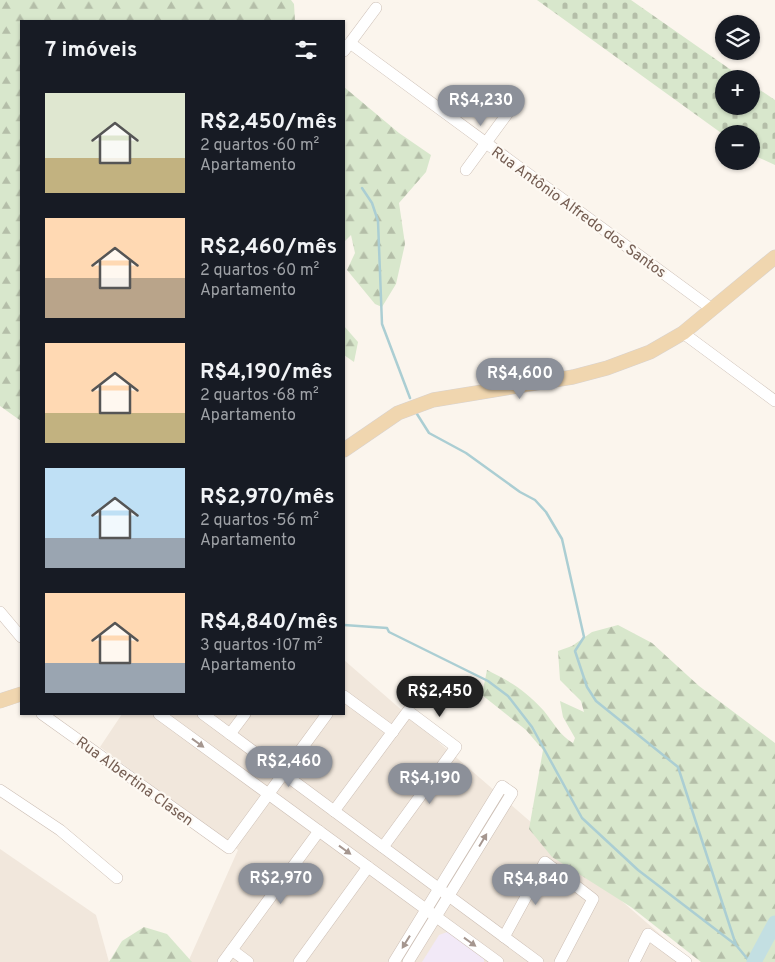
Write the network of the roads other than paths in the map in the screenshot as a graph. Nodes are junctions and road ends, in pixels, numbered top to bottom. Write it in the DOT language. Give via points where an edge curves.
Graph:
graph roads {
  1 [pos="376,8"];
  2 [pos="347,47"];
  3 [pos="518,99"];
  4 [pos="485,143"];
  5 [pos="466,170"];
  6 [pos="775,257"];
  7 [pos="712,309"];
  8 [pos="683,333"];
  9 [pos="775,401"];
  10 [pos="345,449"];
  11 [pos="0,612"];
  12 [pos="20,636"];
  13 [pos="20,696"];
  14 [pos="345,697"];
  15 [pos="0,701"];
  16 [pos="43,715"];
  17 [pos="160,715"];
  18 [pos="204,715"];
  19 [pos="244,715"];
  20 [pos="326,715"];
  21 [pos="392,732"];
  22 [pos="230,734"];
  23 [pos="283,773"];
  24 [pos="0,790"];
  25 [pos="268,794"];
  26 [pos="334,811"];
  27 [pos="319,831"];
  28 [pos="383,847"];
  29 [pos="368,867"];
  30 [pos="117,878"];
  31 [pos="439,888"];
  32 [pos="449,896"];
  33 [pos="426,910"];
  34 [pos="436,917"];
  35 [pos="504,937"];
  36 [pos="232,950"];
  37 [pos="494,961"];
  38 [pos="222,962"];
  39 [pos="248,962"];
  40 [pos="299,962"];
  41 [pos="394,962"];
  42 [pos="408,962"];
  43 [pos="538,962"];
  44 [pos="560,962"];
  45 [pos="634,962"];
  46 [pos="686,962"];
  1 -- 2 [label="street"];
  2 -- 4 [label="street, Rua Antônio Alfredo dos Santos"];
  3 -- 4 [label="street"];
  4 -- 5 [label="street"];
  4 -- 7 [label="street, Rua Antônio Alfredo dos Santos"];
  6 -- 7 [label="main road"];
  7 -- 8 [label="main road"];
  8 -- 9 [label="street"];
  8 -- 10 [label="main road" via="650,352 591,373 456,395 416,406 398,413"];
  11 -- 12 [label="street"];
  13 -- 15 [label="main road"];
  14 -- 21 [label="street"];
  16 -- 25 [label="street, Rua Albertina Clasen" via="229,848"];
  17 -- 25 [label="street, one-way"];
  18 -- 22 [label="street"];
  19 -- 22 [label="street"];
  20 -- 23 [label="street"];
  21 -- 26 [label="street"];
  21 -- 28 [label="street" via="408,711 456,747"];
  22 -- 23 [label="street"];
  23 -- 25 [label="street"];
  23 -- 26 [label="street"];
  24 -- 30 [label="street" via="60,830"];
  25 -- 27 [label="street"];
  26 -- 28 [label="street"];
  27 -- 29 [label="street, one-way"];
  27 -- 36 [label="street"];
  28 -- 31 [label="street"];
  29 -- 33 [label="street"];
  29 -- 40 [label="street"];
  31 -- 32 [label="street"];
  32 -- 31 [label="street, one-way" via="512,792 502,786"];
  31 -- 33 [label="street"];
  32 -- 34 [label="street"];
  32 -- 35 [label="street"];
  33 -- 34 [label="street"];
  33 -- 41 [label="street, one-way"];
  34 -- 37 [label="street, one-way"];
  34 -- 42 [label="street"];
  35 -- 43 [label="street"];
  35 -- 44 [label="street" via="544,862 593,899"];
  36 -- 38 [label="street"];
  36 -- 39 [label="street"];
  45 -- 46 [label="street" via="648,934"];
}
